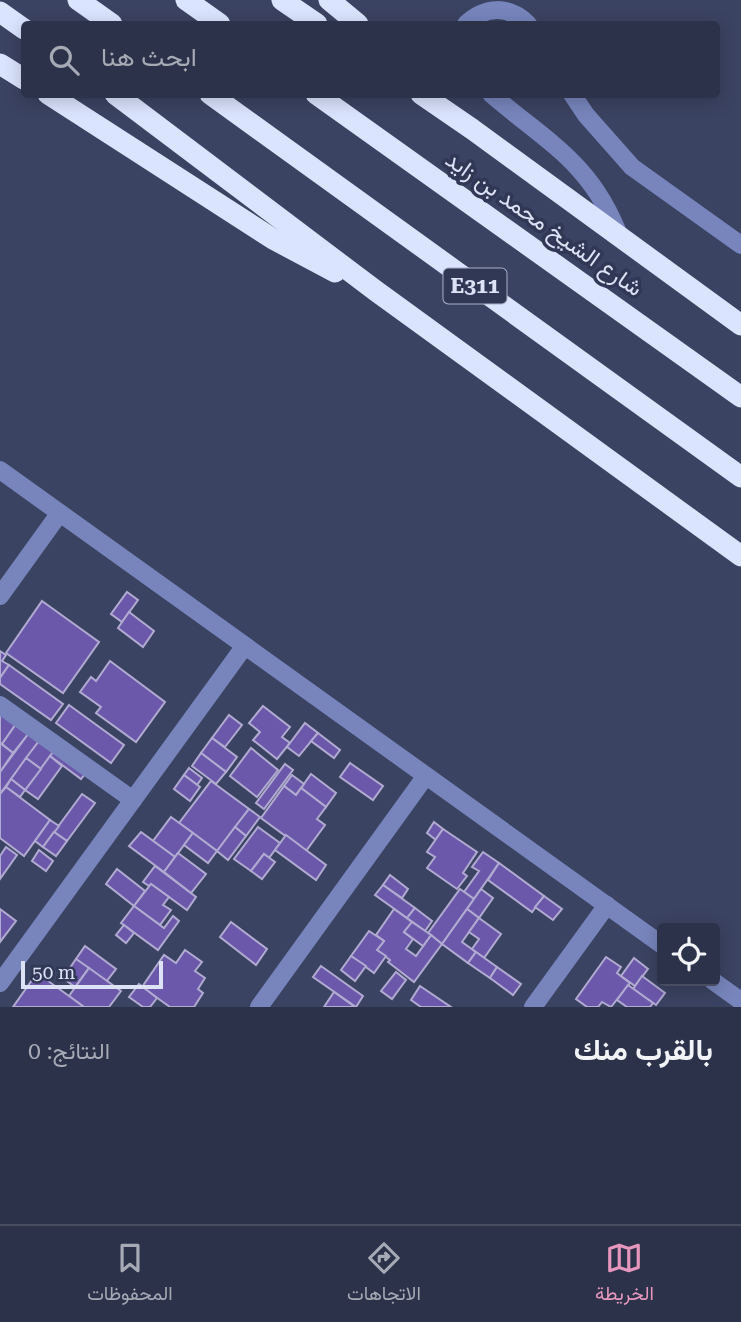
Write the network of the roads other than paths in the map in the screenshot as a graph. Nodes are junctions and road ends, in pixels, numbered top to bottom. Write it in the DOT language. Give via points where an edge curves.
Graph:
graph roads {
  1 [pos="78,0"];
  2 [pos="186,0"];
  3 [pos="282,0"];
  4 [pos="329,0"];
  5 [pos="0,12"];
  6 [pos="108,21"];
  7 [pos="216,21"];
  8 [pos="313,21"];
  9 [pos="354,21"];
  10 [pos="470,21"];
  11 [pos="524,21"];
  12 [pos="21,27"];
  13 [pos="0,64"];
  14 [pos="21,77"];
  15 [pos="54,98"];
  16 [pos="120,98"];
  17 [pos="216,98"];
  18 [pos="322,98"];
  19 [pos="427,98"];
  20 [pos="440,98"];
  21 [pos="496,98"];
  22 [pos="575,98"];
  23 [pos="472,129"];
  24 [pos="621,238"];
  25 [pos="741,245"];
  26 [pos="376,291"];
  27 [pos="718,308"];
  28 [pos="741,316"];
  29 [pos="741,325"];
  30 [pos="741,397"];
  31 [pos="0,470"];
  32 [pos="741,477"];
  33 [pos="59,514"];
  34 [pos="741,556"];
  35 [pos="0,596"];
  36 [pos="244,647"];
  37 [pos="0,705"];
  38 [pos="425,777"];
  39 [pos="133,800"];
  40 [pos="607,905"];
  41 [pos="657,940"];
  42 [pos="0,983"];
  43 [pos="720,986"];
  44 [pos="741,1001"];
  45 [pos="259,1007"];
  46 [pos="533,1007"];
  1 -- 6 [label="highway"];
  2 -- 7 [label="highway"];
  3 -- 8 [label="highway"];
  4 -- 9 [label="highway"];
  5 -- 12 [label="highway"];
  10 -- 11 [label="street" via="498,10"];
  13 -- 14 [label="highway"];
  15 -- 26 [label="highway" via="273,239"];
  16 -- 26 [label="highway"];
  17 -- 32 [label="highway, E311"];
  18 -- 30 [label="highway, شارع الشيخ محمد بن زايد / E311"];
  19 -- 23 [label="highway"];
  20 -- 23 [label="highway"];
  21 -- 24 [label="street" via="576,164 603,198"];
  22 -- 25 [label="street" via="632,167"];
  23 -- 24 [label="highway"];
  24 -- 27 [label="highway"];
  26 -- 34 [label="highway"];
  27 -- 28 [label="highway"];
  27 -- 29 [label="highway"];
  31 -- 33 [label="street"];
  33 -- 35 [label="street"];
  33 -- 36 [label="street"];
  36 -- 38 [label="street"];
  36 -- 39 [label="street"];
  37 -- 39 [label="street"];
  38 -- 40 [label="street"];
  38 -- 45 [label="street"];
  39 -- 42 [label="street"];
  40 -- 41 [label="street"];
  40 -- 46 [label="street"];
  43 -- 44 [label="street"];
}
